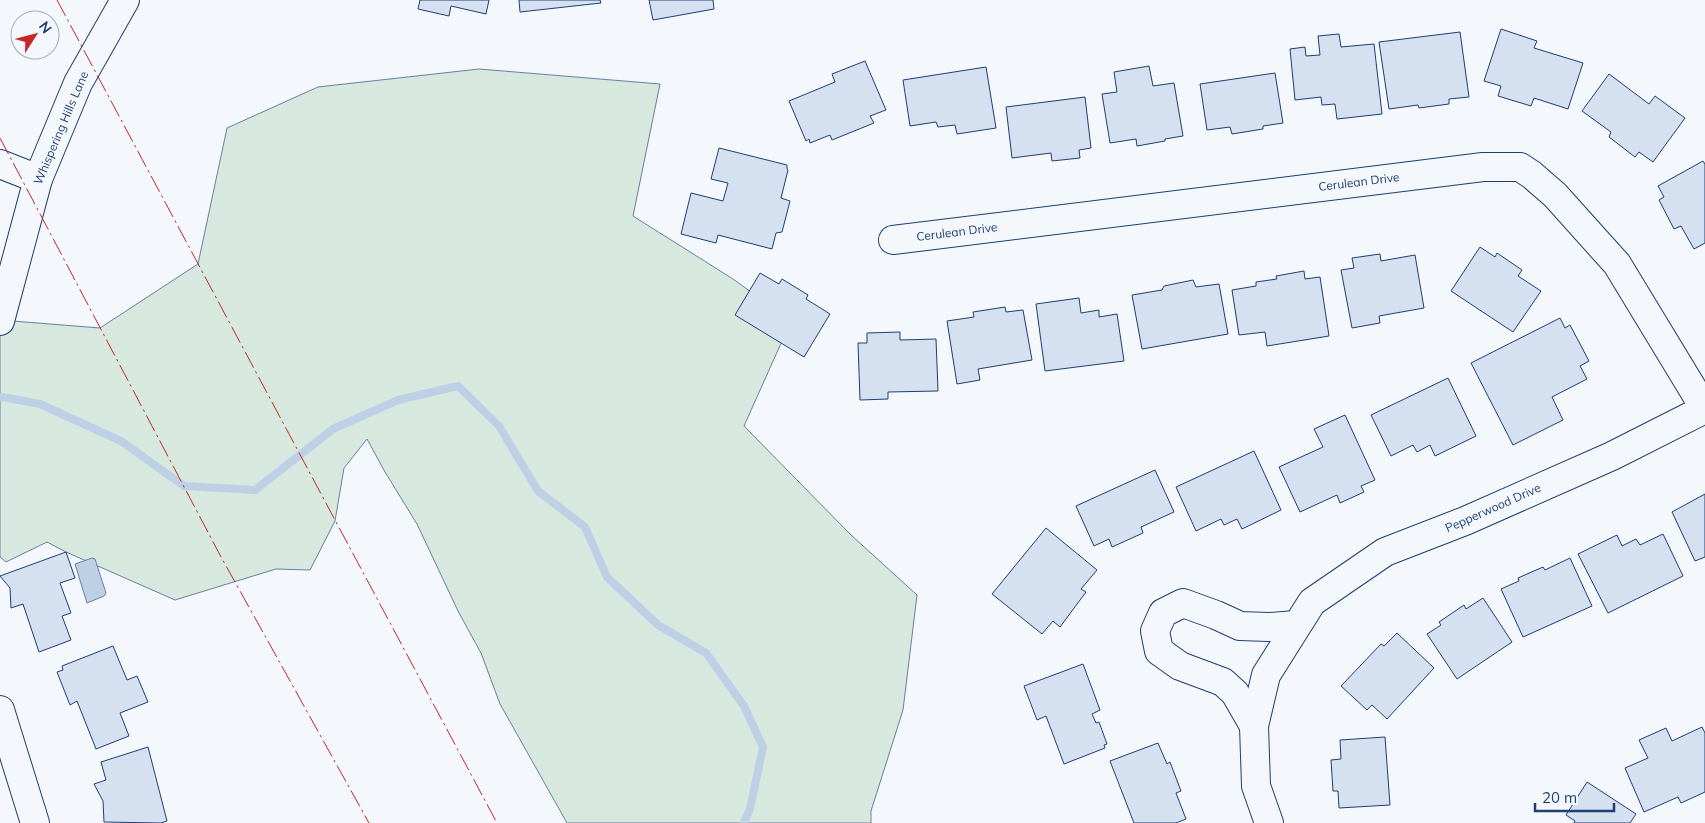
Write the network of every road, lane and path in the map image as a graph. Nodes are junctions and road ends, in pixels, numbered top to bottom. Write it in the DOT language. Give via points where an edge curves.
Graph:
graph roads {
  1 [pos="125,0"];
  2 [pos="0,164"];
  3 [pos="38,179"];
  4 [pos="893,240"];
  5 [pos="0,320"];
  6 [pos="1705,409"];
  7 [pos="1296,625"];
  8 [pos="0,710"];
  9 [pos="1254,726"];
  10 [pos="35,823"];
  11 [pos="1269,823"];
  1 -- 3 [label="street, Whispering Hills Lane" via="78,83"];
  2 -- 3 [label="street"];
  3 -- 5 [label="street, Whispering Hills Lane"];
  4 -- 6 [label="street, Cerulean Drive" via="1474,168 1520,167 1555,195 1617,264"];
  6 -- 7 [label="street, Pepperwood Drive" via="1612,456 1465,521 1385,552 1312,602"];
  7 -- 9 [label="street, Pepperwood Drive" via="1266,675"];
  7 -- 9 [label="street" via="1269,628 1240,626 1183,603 1163,613 1155,631 1159,651 1180,666 1223,682 1235,693"];
  8 -- 10 [label="street"];
  9 -- 11 [label="street" via="1256,786"];
}
